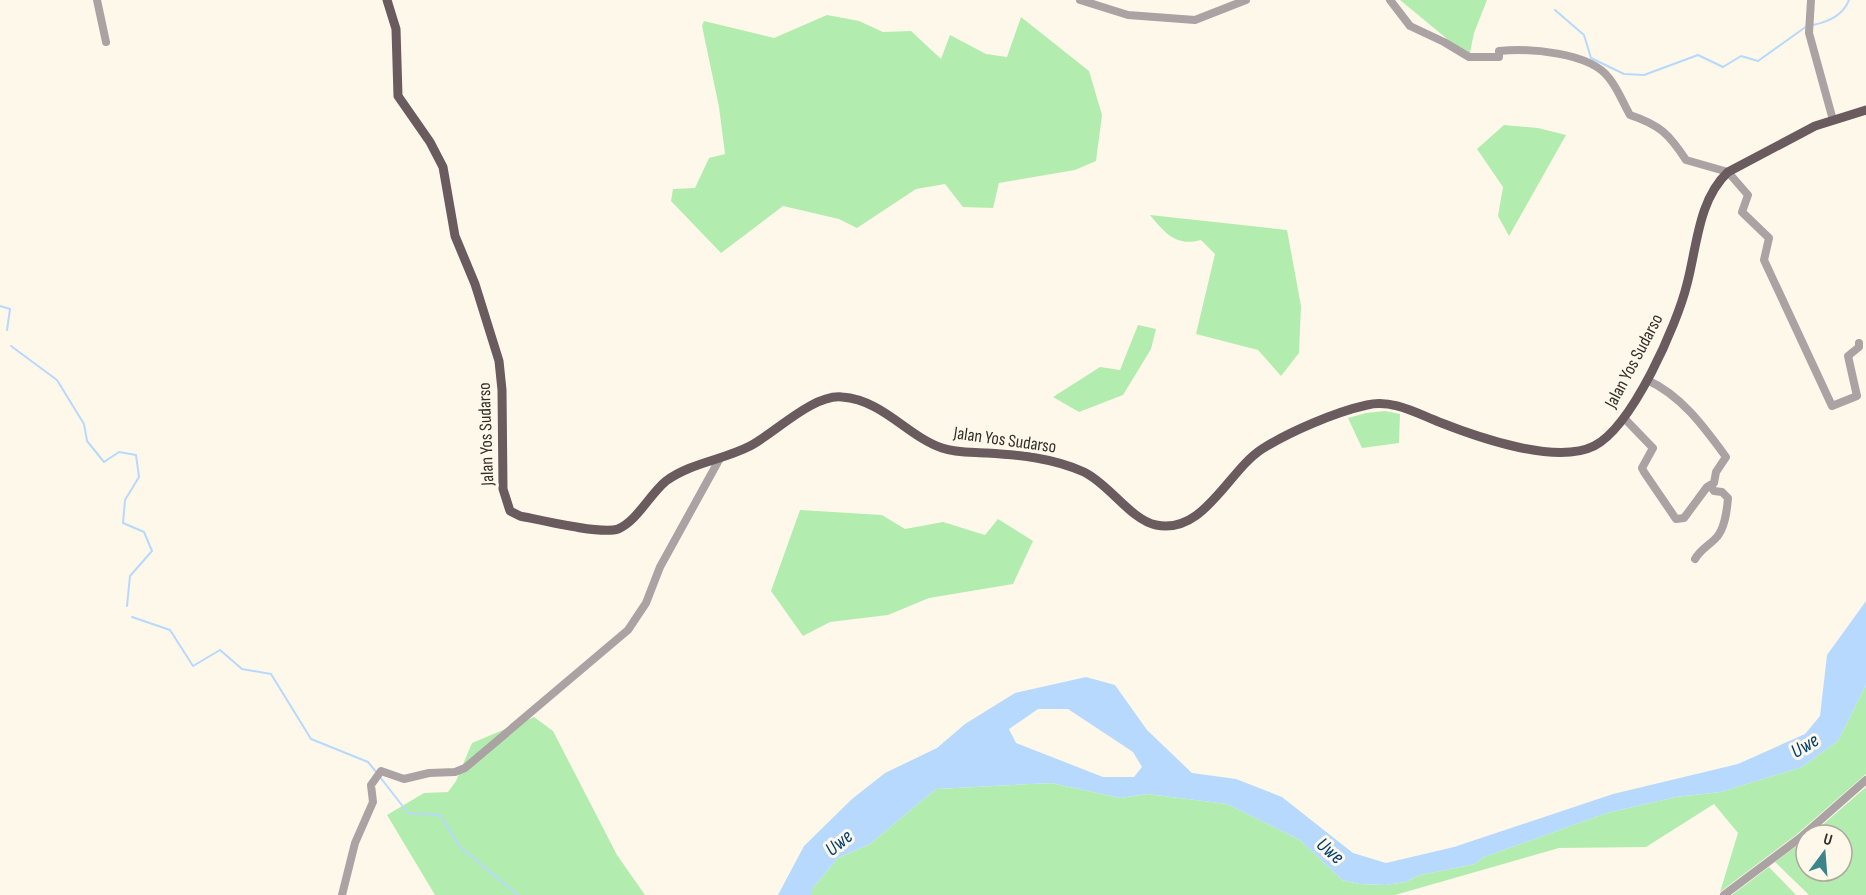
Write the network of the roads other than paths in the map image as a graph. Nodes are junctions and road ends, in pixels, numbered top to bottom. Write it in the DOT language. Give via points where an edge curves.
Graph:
graph roads {
  1 [pos="97,0"];
  2 [pos="387,0"];
  3 [pos="1080,0"];
  4 [pos="1246,0"];
  5 [pos="1390,0"];
  6 [pos="1811,0"];
  7 [pos="106,42"];
  8 [pos="1866,110"];
  9 [pos="1833,120"];
  10 [pos="1728,172"];
  11 [pos="1859,343"];
  12 [pos="1647,380"];
  13 [pos="1624,418"];
  14 [pos="719,460"];
  15 [pos="1710,485"];
  16 [pos="1695,560"];
  17 [pos="1866,780"];
  18 [pos="342,895"];
  19 [pos="1724,895"];
  1 -- 7 [label="street"];
  2 -- 14 [label="main road, Jalan Yos Sudarso" via="396,29 398,96 443,167 455,236 499,361 503,489 510,511 602,531 615,530 665,482 689,468"];
  3 -- 4 [label="street" via="1128,15 1195,20"];
  5 -- 10 [label="street" via="1410,26 1469,57 1498,57 1499,51 1516,50 1585,59 1608,76 1630,115 1656,124 1686,160"];
  6 -- 9 [label="street" via="1809,24 1818,73"];
  8 -- 9 [label="main road, Jalan Yos Sudarso"];
  9 -- 10 [label="main road, Jalan Yos Sudarso"];
  10 -- 11 [label="street" via="1748,195 1742,212 1768,238 1764,260 1832,406 1857,396 1848,356"];
  10 -- 12 [label="main road, Jalan Yos Sudarso" via="1707,201 1686,289"];
  12 -- 13 [label="main road, Jalan Yos Sudarso"];
  12 -- 15 [label="street" via="1661,386 1688,409 1726,457"];
  13 -- 14 [label="main road, Jalan Yos Sudarso" via="1590,448 1562,451 1514,446 1389,404 1364,405 1263,448 1247,460 1202,511 1190,521 1169,527 1142,519 1085,473 1024,456 944,449 882,411 845,397 820,401 752,445"];
  13 -- 15 [label="street" via="1653,448 1642,468 1676,519 1684,518"];
  14 -- 18 [label="street" via="660,567 646,603 619,639 465,768 407,779 378,773 371,785 373,802 357,835"];
  15 -- 16 [label="street" via="1728,498 1725,517 1718,537"];
  17 -- 19 [label="street" via="1800,838"];
}
